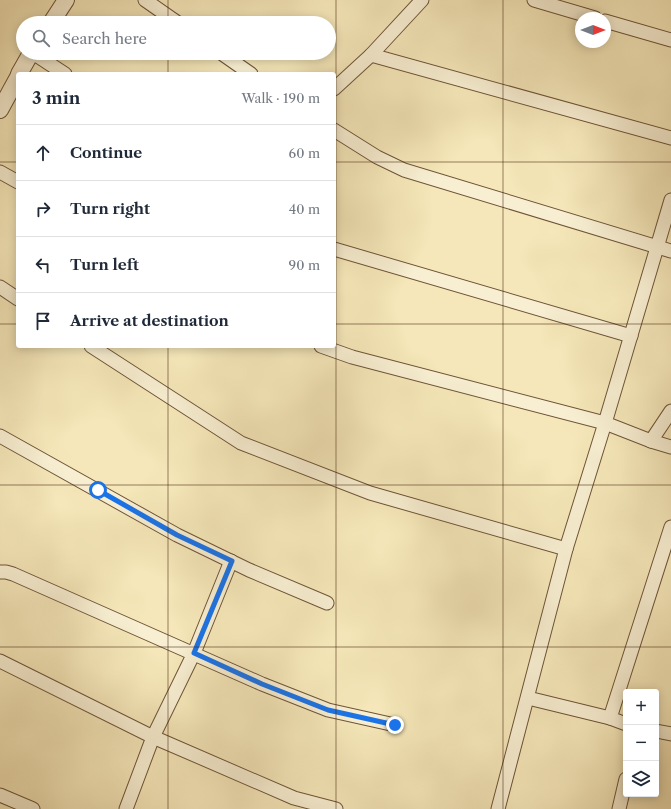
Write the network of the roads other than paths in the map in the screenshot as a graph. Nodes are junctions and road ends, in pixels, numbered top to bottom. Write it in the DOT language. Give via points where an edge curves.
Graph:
graph roads {
  1 [pos="66,0"];
  2 [pos="145,0"];
  3 [pos="422,0"];
  4 [pos="534,0"];
  5 [pos="575,12"];
  6 [pos="56,16"];
  7 [pos="168,16"];
  8 [pos="611,23"];
  9 [pos="671,40"];
  10 [pos="371,55"];
  11 [pos="28,60"];
  12 [pos="43,60"];
  13 [pos="231,60"];
  14 [pos="21,72"];
  15 [pos="61,72"];
  16 [pos="248,72"];
  17 [pos="16,81"];
  18 [pos="336,87"];
  19 [pos="0,110"];
  20 [pos="336,131"];
  21 [pos="671,138"];
  22 [pos="0,172"];
  23 [pos="16,181"];
  24 [pos="671,200"];
  25 [pos="656,247"];
  26 [pos="336,250"];
  27 [pos="671,251"];
  28 [pos="0,287"];
  29 [pos="16,298"];
  30 [pos="631,336"];
  31 [pos="94,348"];
  32 [pos="327,348"];
  33 [pos="671,411"];
  34 [pos="605,423"];
  35 [pos="0,436"];
  36 [pos="651,441"];
  37 [pos="671,447"];
  38 [pos="671,527"];
  39 [pos="566,549"];
  40 [pos="232,561"];
  41 [pos="0,572"];
  42 [pos="327,602"];
  43 [pos="194,653"];
  44 [pos="0,661"];
  45 [pos="528,698"];
  46 [pos="610,718"];
  47 [pos="623,723"];
  48 [pos="395,725"];
  49 [pos="659,732"];
  50 [pos="671,734"];
  51 [pos="153,737"];
  52 [pos="623,792"];
  53 [pos="0,795"];
  54 [pos="33,809"];
  55 [pos="126,809"];
  56 [pos="336,809"];
  57 [pos="498,809"];
  58 [pos="619,809"];
  1 -- 6 [label="street"];
  2 -- 7 [label="street"];
  3 -- 10 [label="street"];
  4 -- 5 [label="street"];
  8 -- 9 [label="street"];
  10 -- 18 [label="street"];
  10 -- 21 [label="street"];
  11 -- 14 [label="street"];
  12 -- 15 [label="street"];
  13 -- 16 [label="street"];
  17 -- 19 [label="street"];
  20 -- 25 [label="street" via="377,157 404,170"];
  22 -- 23 [label="street"];
  24 -- 25 [label="street"];
  25 -- 27 [label="street"];
  25 -- 30 [label="street"];
  26 -- 30 [label="street"];
  28 -- 29 [label="street"];
  30 -- 34 [label="street"];
  31 -- 39 [label="street" via="241,443 370,493"];
  32 -- 34 [label="street" via="352,357"];
  33 -- 36 [label="street"];
  34 -- 36 [label="street"];
  34 -- 39 [label="street"];
  35 -- 40 [label="street" via="177,535"];
  36 -- 37 [label="street"];
  38 -- 46 [label="street"];
  39 -- 45 [label="street"];
  40 -- 42 [label="street"];
  40 -- 43 [label="street"];
  41 -- 43 [label="street" via="13,574"];
  43 -- 48 [label="street" via="328,710"];
  43 -- 51 [label="street"];
  44 -- 51 [label="street"];
  45 -- 46 [label="street"];
  45 -- 57 [label="street"];
  46 -- 47 [label="street"];
  49 -- 50 [label="street"];
  51 -- 55 [label="street"];
  51 -- 56 [label="street" via="294,798"];
  52 -- 58 [label="street"];
  53 -- 54 [label="street"];
}
